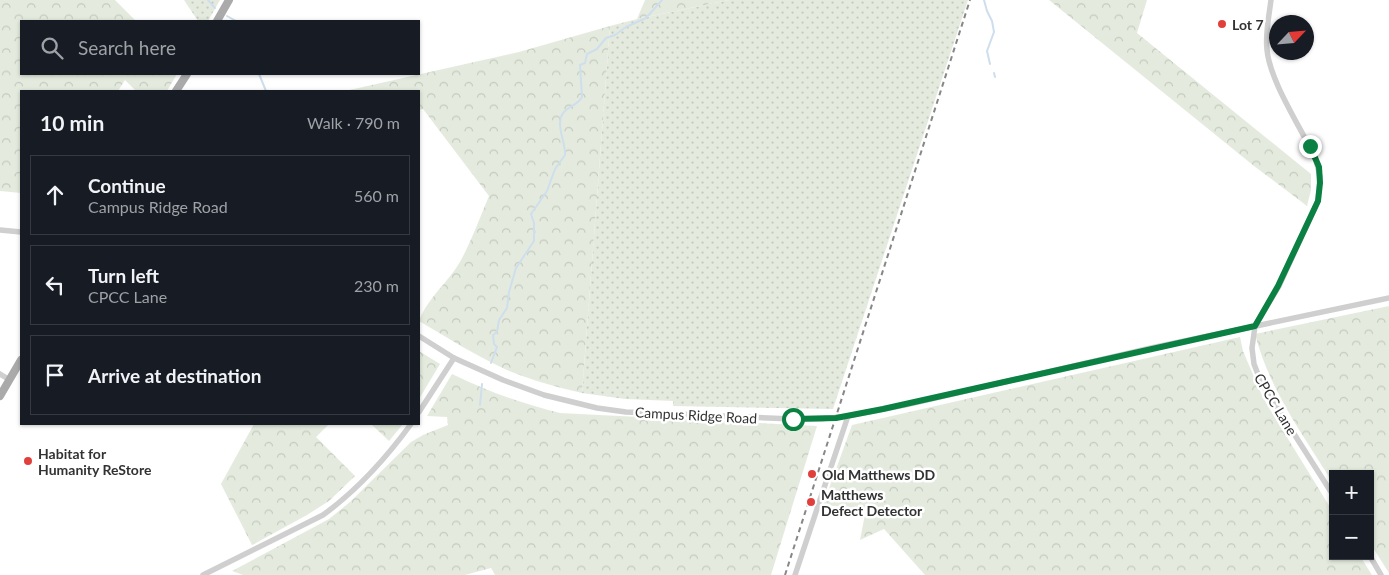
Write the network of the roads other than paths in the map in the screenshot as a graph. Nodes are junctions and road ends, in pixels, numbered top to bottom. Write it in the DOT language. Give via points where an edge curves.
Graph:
graph roads {
  1 [pos="229,0"];
  2 [pos="1271,0"];
  3 [pos="218,20"];
  4 [pos="185,75"];
  5 [pos="177,90"];
  6 [pos="0,230"];
  7 [pos="20,232"];
  8 [pos="1389,298"];
  9 [pos="1255,326"];
  10 [pos="420,337"];
  11 [pos="454,358"];
  12 [pos="20,362"];
  13 [pos="0,374"];
  14 [pos="10,380"];
  15 [pos="0,396"];
  16 [pos="420,410"];
  17 [pos="848,416"];
  18 [pos="410,425"];
  19 [pos="1329,489"];
  20 [pos="1372,560"];
  21 [pos="202,575"];
  22 [pos="795,575"];
  23 [pos="1381,575"];
  1 -- 3 [label="main road"];
  2 -- 9 [label="street, CPCC Lane" via="1266,41 1268,56 1319,167 1320,183 1318,201 1278,286"];
  4 -- 5 [label="main road"];
  6 -- 7 [label="street"];
  8 -- 9 [label="street, Campus Ridge Road"];
  9 -- 17 [label="street, Campus Ridge Road"];
  9 -- 19 [label="street, CPCC Lane" via="1252,359 1257,374"];
  10 -- 11 [label="street, Campus Ridge Road"];
  11 -- 16 [label="street"];
  11 -- 17 [label="street, Campus Ridge Road" via="523,388 597,408 793,419"];
  12 -- 14 [label="main road"];
  13 -- 14 [label="street"];
  14 -- 15 [label="main road"];
  17 -- 22 [label="street"];
  18 -- 21 [label="street" via="339,504"];
  20 -- 23 [label="street"];
}
